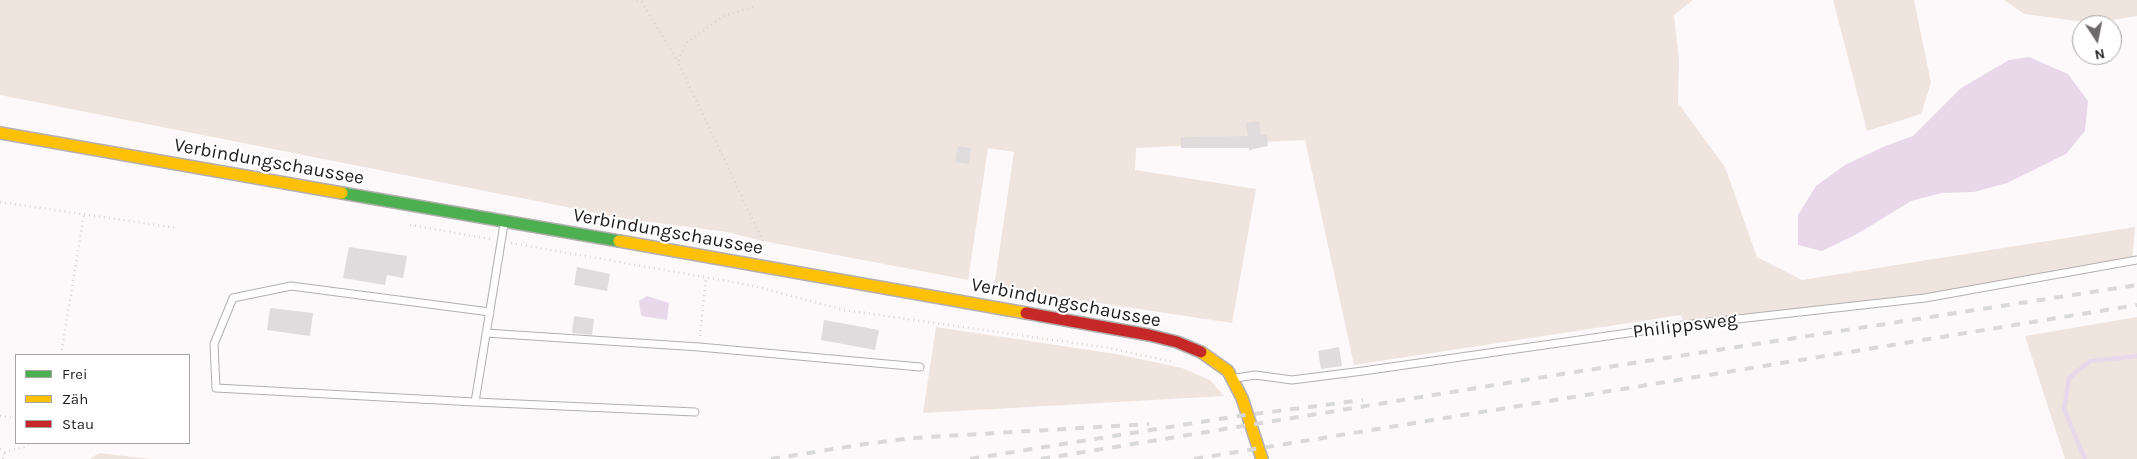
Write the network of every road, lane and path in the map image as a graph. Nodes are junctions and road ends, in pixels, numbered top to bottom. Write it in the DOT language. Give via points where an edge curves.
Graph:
graph roads {
  1 [pos="637,0"];
  2 [pos="642,1"];
  3 [pos="753,7"];
  4 [pos="678,62"];
  5 [pos="0,133"];
  6 [pos="0,202"];
  7 [pos="84,214"];
  8 [pos="504,221"];
  9 [pos="401,223"];
  10 [pos="178,228"];
  11 [pos="500,241"];
  12 [pos="2137,260"];
  13 [pos="763,267"];
  14 [pos="706,277"];
  15 [pos="490,312"];
  16 [pos="486,334"];
  17 [pos="699,347"];
  18 [pos="61,354"];
  19 [pos="1182,363"];
  20 [pos="920,367"];
  21 [pos="1233,379"];
  22 [pos="475,402"];
  23 [pos="695,412"];
  24 [pos="0,416"];
  25 [pos="15,418"];
  26 [pos="28,444"];
  27 [pos="0,449"];
  28 [pos="5,452"];
  29 [pos="3,459"];
  30 [pos="1262,459"];
  1 -- 2 [label="path"];
  2 -- 4 [label="path"];
  3 -- 4 [label="path" via="724,16 686,43"];
  4 -- 13 [label="path" via="763,241"];
  5 -- 8 [label="main road, Verbindungschaussee"];
  6 -- 7 [label="path"];
  7 -- 10 [label="path"];
  7 -- 18 [label="path"];
  8 -- 11 [label="lane"];
  8 -- 13 [label="main road, Verbindungschaussee"];
  9 -- 11 [label="path"];
  11 -- 14 [label="path"];
  11 -- 15 [label="lane"];
  12 -- 21 [label="lane, Philippsweg" via="1925,298 1684,324 1292,380 1256,374"];
  13 -- 21 [label="main road, Verbindungschaussee" via="1150,335 1198,350 1215,360"];
  14 -- 17 [label="path"];
  14 -- 19 [label="path" via="844,310 1109,348"];
  15 -- 16 [label="lane"];
  15 -- 22 [label="lane" via="291,286 233,298 214,344 216,388"];
  16 -- 17 [label="lane"];
  16 -- 22 [label="lane"];
  17 -- 20 [label="lane"];
  21 -- 30 [label="main road, Verbindungschaussee"];
  22 -- 23 [label="lane"];
  24 -- 25 [label="path"];
  26 -- 28 [label="path"];
  27 -- 28 [label="path"];
  28 -- 29 [label="path"];
}
